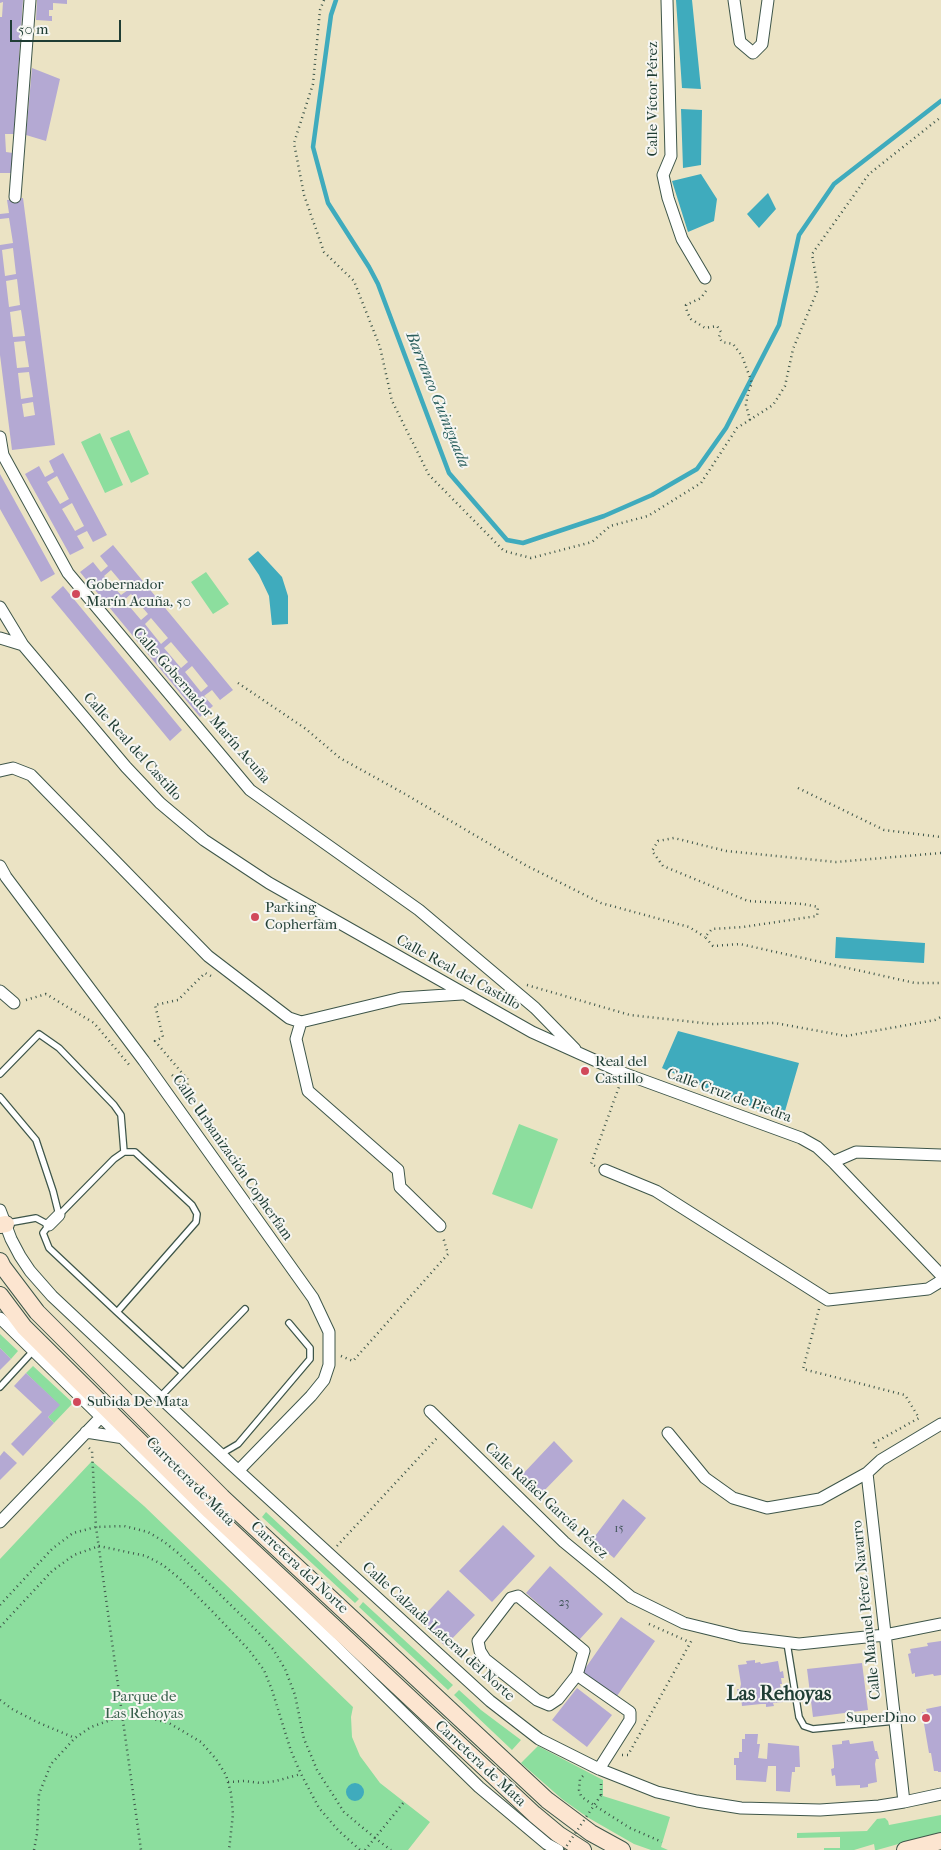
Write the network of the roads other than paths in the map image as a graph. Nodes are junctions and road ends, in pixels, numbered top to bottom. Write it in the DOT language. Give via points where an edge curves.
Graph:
graph roads {
  1 [pos="30,0"];
  2 [pos="667,0"];
  3 [pos="734,0"];
  4 [pos="768,0"];
  5 [pos="15,197"];
  6 [pos="705,278"];
  7 [pos="0,437"];
  8 [pos="0,607"];
  9 [pos="0,638"];
  10 [pos="23,645"];
  11 [pos="0,771"];
  12 [pos="0,866"];
  13 [pos="0,991"];
  14 [pos="462,994"];
  15 [pos="14,1003"];
  16 [pos="301,1022"];
  17 [pos="582,1056"];
  18 [pos="0,1074"];
  19 [pos="0,1097"];
  20 [pos="124,1152"];
  21 [pos="941,1155"];
  22 [pos="833,1162"];
  23 [pos="605,1170"];
  24 [pos="59,1215"];
  25 [pos="2,1220"];
  26 [pos="49,1225"];
  27 [pos="440,1226"];
  28 [pos="0,1261"];
  29 [pos="941,1275"];
  30 [pos="941,1281"];
  31 [pos="0,1295"];
  32 [pos="245,1309"];
  33 [pos="117,1312"];
  34 [pos="0,1318"];
  35 [pos="289,1323"];
  36 [pos="34,1350"];
  37 [pos="183,1373"];
  38 [pos="0,1387"];
  39 [pos="160,1397"];
  40 [pos="430,1410"];
  41 [pos="101,1417"];
  42 [pos="941,1424"];
  43 [pos="668,1433"];
  44 [pos="82,1435"];
  45 [pos="124,1438"];
  46 [pos="221,1454"];
  47 [pos="239,1470"];
  48 [pos="867,1473"];
  49 [pos="0,1522"];
  50 [pos="941,1624"];
  51 [pos="885,1635"];
  52 [pos="787,1643"];
  53 [pos="577,1675"];
  54 [pos="895,1721"];
  55 [pos="599,1769"];
  56 [pos="941,1794"];
  57 [pos="904,1802"];
  58 [pos="941,1841"];
  59 [pos="558,1850"];
  60 [pos="582,1850"];
  61 [pos="622,1850"];
  62 [pos="905,1850"];
  1 -- 5 [label="street"];
  2 -- 6 [label="street, Calle Víctor Pérez" via="671,156 663,175 682,239"];
  3 -- 4 [label="street" via="740,42 753,53 762,44"];
  7 -- 17 [label="street, Calle Gobernador Marín Acuña" via="2,455 68,573 250,790 419,910 535,1008"];
  8 -- 10 [label="street, Calle Real del Castillo"];
  9 -- 10 [label="street"];
  10 -- 14 [label="street, Calle Real del Castillo" via="139,782 204,840 269,883"];
  11 -- 16 [label="street" via="13,768 31,775 208,956 289,1018"];
  12 -- 47 [label="street, Calle Urbanización Copherfam" via="313,1298 329,1332 329,1365 324,1380"];
  13 -- 15 [label="street"];
  14 -- 16 [label="street" via="401,998"];
  14 -- 17 [label="street, Calle Real del Castillo"];
  16 -- 27 [label="street" via="296,1039 308,1091 398,1170 400,1187"];
  17 -- 22 [label="street, Calle Cruz de Piedra" via="801,1138"];
  18 -- 20 [label="lane" via="39,1034 59,1048 114,1105 121,1115"];
  19 -- 24 [label="lane" via="36,1140"];
  20 -- 24 [label="lane"];
  20 -- 33 [label="lane" via="135,1152 197,1214 196,1222"];
  21 -- 22 [label="street" via="856,1152"];
  22 -- 29 [label="street, Calle Cruz de Piedra"];
  23 -- 30 [label="street" via="656,1191 828,1300 928,1289"];
  24 -- 26 [label="street"];
  25 -- 26 [label="lane" via="36,1218"];
  25 -- 39 [label="street, Calle Calzada Lateral del Norte" via="20,1256 52,1296"];
  26 -- 33 [label="lane" via="43,1233 49,1248"];
  28 -- 61 [label="street, Carretera del Norte" via="38,1312 222,1497 547,1800"];
  31 -- 60 [label="street, Carretera del Norte" via="24,1327 210,1511 534,1814"];
  32 -- 37 [label="lane"];
  33 -- 37 [label="lane"];
  34 -- 36 [label="street, Carretera de Mata"];
  35 -- 46 [label="lane" via="310,1348 310,1359 238,1444"];
  36 -- 38 [label="lane"];
  36 -- 41 [label="street, Carretera de Mata"];
  37 -- 39 [label="lane"];
  39 -- 46 [label="street, Calle Calzada Lateral del Norte"];
  40 -- 52 [label="street, Calle Rafael García Pérez" via="564,1542 631,1597 684,1623 741,1637"];
  41 -- 44 [label="street"];
  41 -- 45 [label="street, Carretera de Mata"];
  42 -- 48 [label="street" via="881,1460"];
  43 -- 48 [label="street" via="705,1478 733,1498 768,1508 820,1500"];
  44 -- 45 [label="street"];
  44 -- 49 [label="street"];
  45 -- 59 [label="street, Carretera de Mata" via="479,1787"];
  46 -- 47 [label="street, Calle Calzada Lateral del Norte"];
  47 -- 55 [label="street, Calle Calzada Lateral del Norte" via="490,1701 539,1739"];
  48 -- 51 [label="street, Calle Manuel Pérez Navarro"];
  50 -- 51 [label="street, Calle Rafael García Pérez"];
  51 -- 52 [label="street, Calle Rafael García Pérez"];
  51 -- 54 [label="street, Calle Manuel Pérez Navarro"];
  52 -- 54 [label="lane" via="799,1717 804,1726 813,1730"];
  53 -- 53 [label="street" via="549,1705 537,1700 491,1664 480,1651 478,1641 512,1598 518,1596 584,1651"];
  53 -- 55 [label="street" via="630,1712 630,1720"];
  54 -- 57 [label="street, Calle Manuel Pérez Navarro"];
  55 -- 57 [label="street, Calle Calzada Lateral del Norte" via="657,1792 741,1808 820,1810"];
  56 -- 57 [label="street, Calle Calzada Lateral del Norte"];
  58 -- 62 [label="street"];
}
